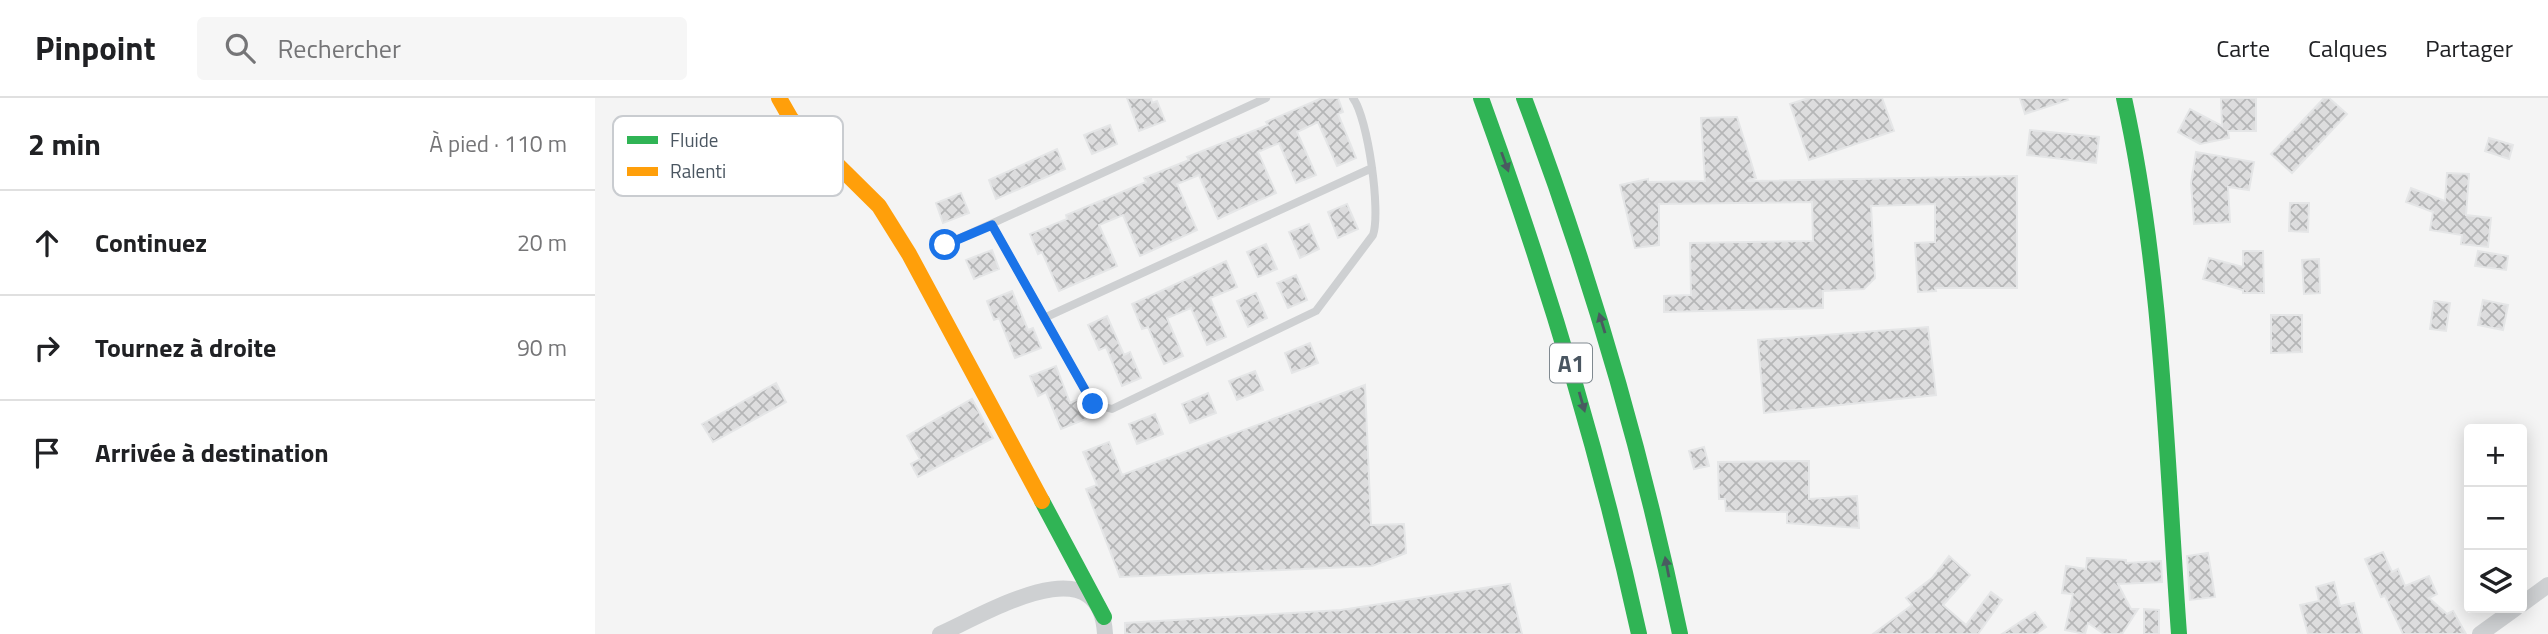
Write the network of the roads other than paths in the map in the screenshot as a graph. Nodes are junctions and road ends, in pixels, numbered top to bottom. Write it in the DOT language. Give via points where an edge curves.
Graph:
graph roads {
  1 [pos="779,98"];
  2 [pos="1266,98"];
  3 [pos="1368,98"];
  4 [pos="1481,98"];
  5 [pos="1524,98"];
  6 [pos="2124,98"];
  7 [pos="1355,100"];
  8 [pos="789,116"];
  9 [pos="1372,168"];
  10 [pos="843,170"];
  11 [pos="992,225"];
  12 [pos="945,245"];
  13 [pos="1044,318"];
  14 [pos="2548,585"];
  15 [pos="2527,600"];
  16 [pos="2509,613"];
  17 [pos="1104,617"];
  18 [pos="940,634"];
  19 [pos="1105,634"];
  20 [pos="1639,634"];
  21 [pos="1680,634"];
  22 [pos="2179,634"];
  23 [pos="2480,634"];
  1 -- 8 [label="main road"];
  2 -- 11 [label="lane"];
  3 -- 7 [label="lane"];
  4 -- 20 [label="main road, A1, one-way" via="1534,241 1581,396 1620,541"];
  21 -- 5 [label="main road, A1, one-way" via="1628,412 1574,235"];
  6 -- 22 [label="main road" via="2153,249"];
  7 -- 9 [label="lane"];
  9 -- 13 [label="lane"];
  9 -- 13 [label="lane" via="1377,214 1373,235 1316,312 1112,409 1093,404"];
  10 -- 17 [label="main road" via="879,206 909,254"];
  11 -- 12 [label="lane"];
  11 -- 13 [label="lane"];
  14 -- 15 [label="street"];
  16 -- 23 [label="street"];
  17 -- 18 [label="street" via="1092,597 1077,588 1046,587"];
  17 -- 19 [label="street"];
}
